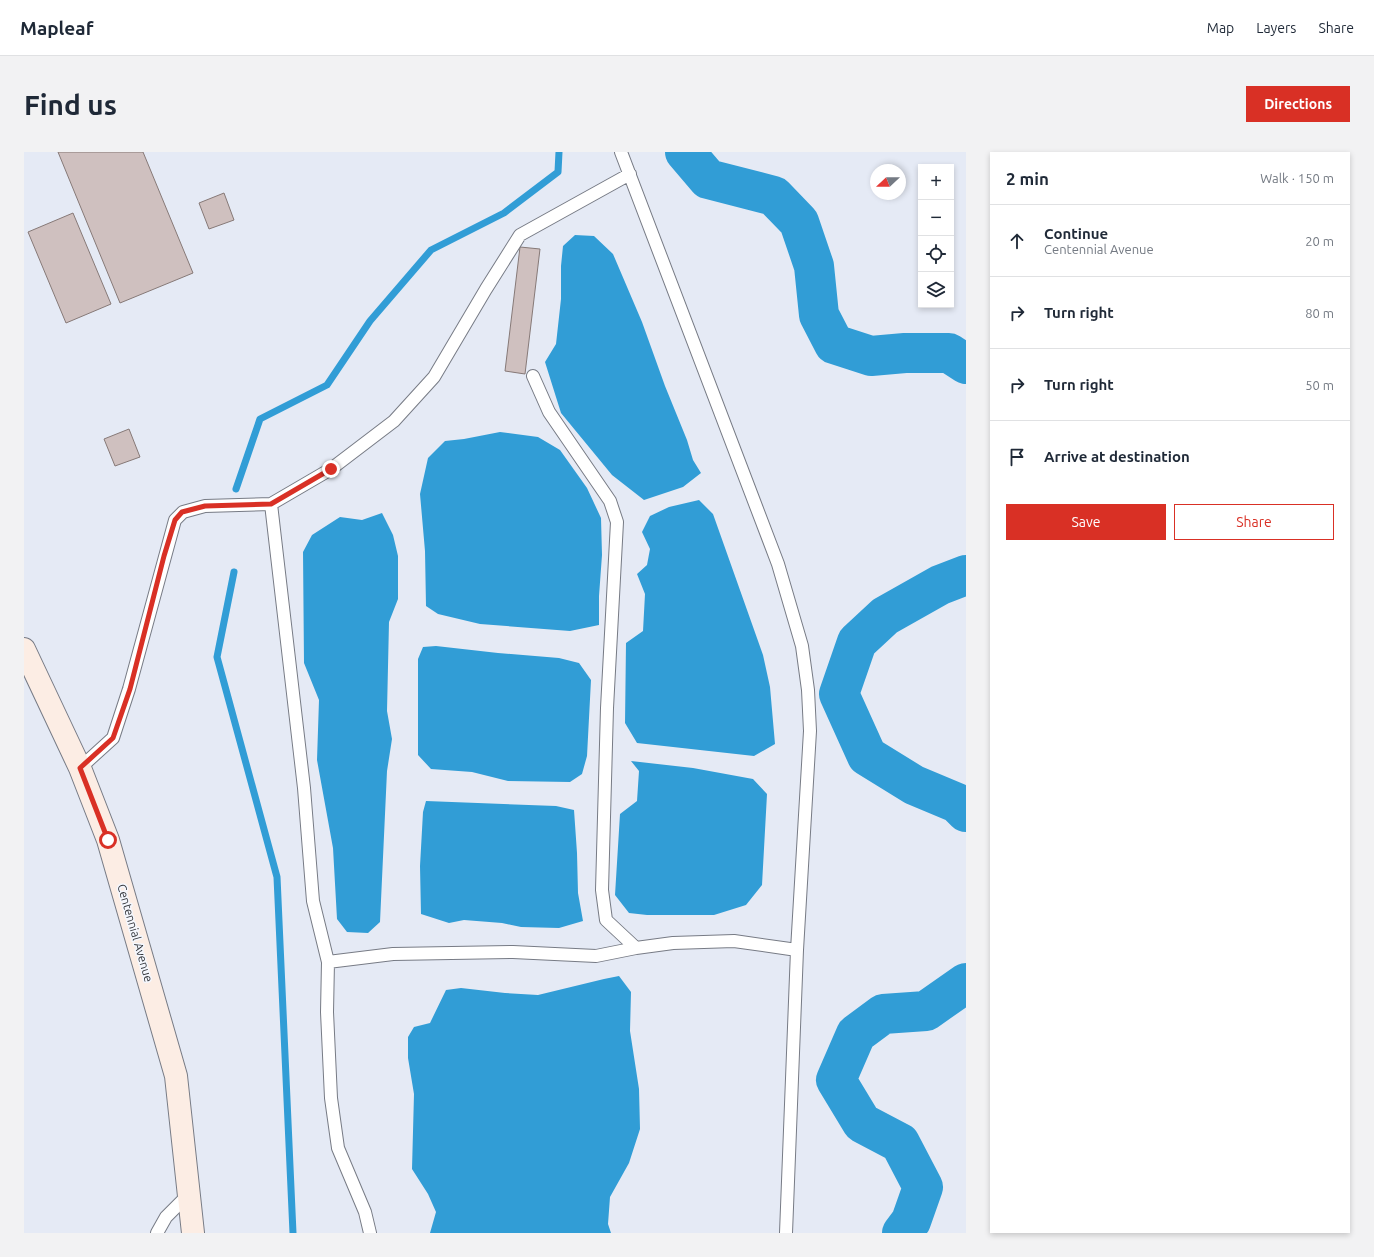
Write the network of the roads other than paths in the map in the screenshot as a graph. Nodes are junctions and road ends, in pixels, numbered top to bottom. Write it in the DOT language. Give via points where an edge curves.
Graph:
graph roads {
  1 [pos="621,152"];
  2 [pos="630,174"];
  3 [pos="533,376"];
  4 [pos="271,504"];
  5 [pos="24,649"];
  6 [pos="80,768"];
  7 [pos="636,948"];
  8 [pos="797,950"];
  9 [pos="328,962"];
  10 [pos="189,1194"];
  11 [pos="157,1233"];
  12 [pos="193,1233"];
  13 [pos="370,1233"];
  14 [pos="786,1233"];
  1 -- 2 [label="lane"];
  2 -- 4 [label="lane" via="520,235 434,377 394,421 331,469"];
  2 -- 8 [label="lane" via="778,564 802,646 810,731"];
  3 -- 7 [label="lane" via="549,412 610,501 617,522 607,708 602,890 606,920"];
  4 -- 6 [label="lane" via="205,506 182,512 175,520 130,689 113,738"];
  4 -- 9 [label="lane" via="304,788 313,901"];
  5 -- 6 [label="street, Centennial Avenue"];
  6 -- 10 [label="street, Centennial Avenue" via="108,840 176,1076"];
  7 -- 8 [label="lane" via="673,943 734,941"];
  7 -- 9 [label="lane" via="596,956 513,952 401,954"];
  8 -- 14 [label="lane"];
  9 -- 13 [label="lane" via="327,1012 331,1098 338,1148 365,1212"];
  10 -- 11 [label="lane" via="166,1217"];
  10 -- 12 [label="street, Centennial Avenue"];
}
